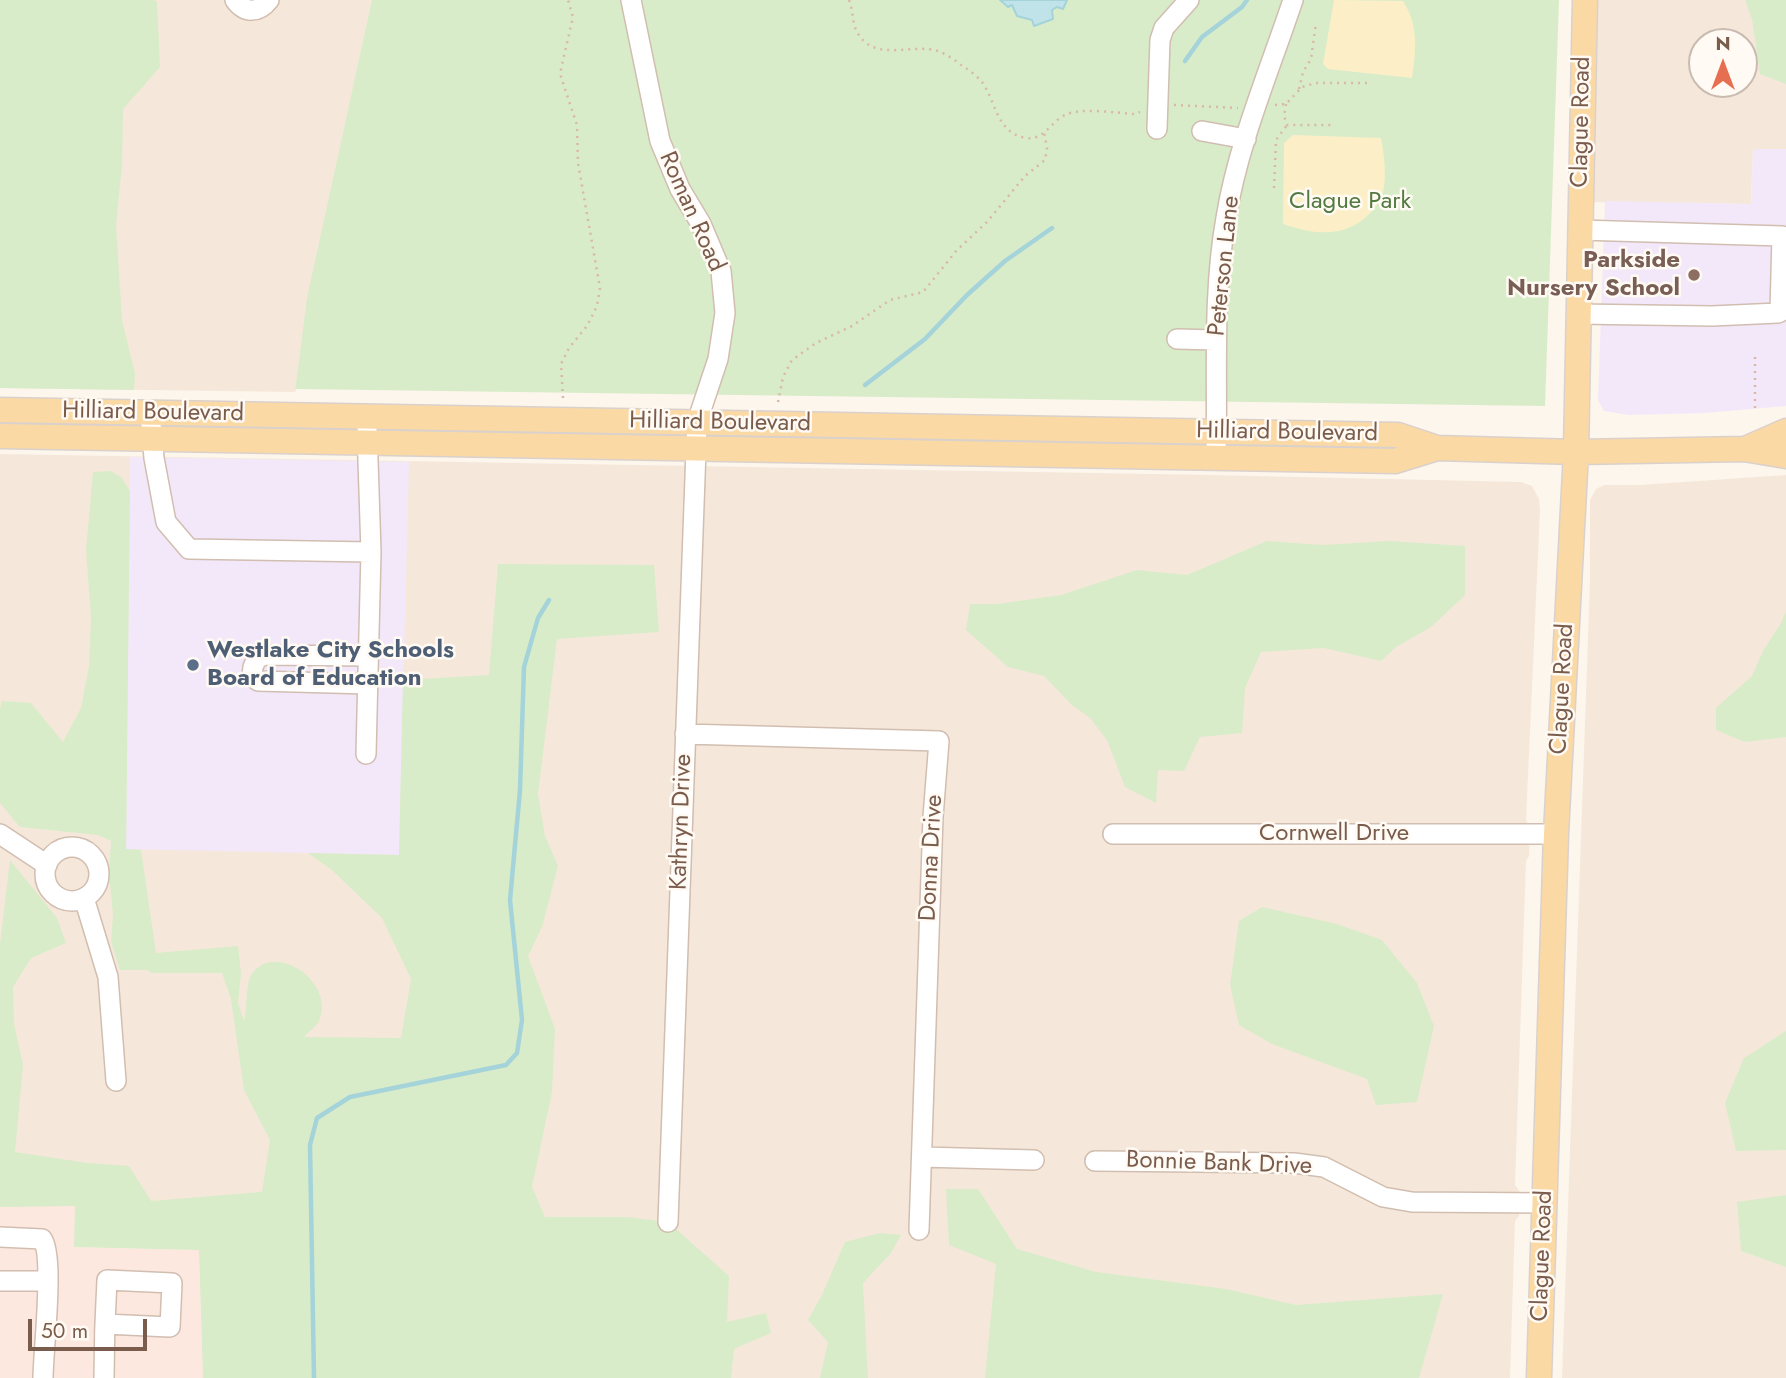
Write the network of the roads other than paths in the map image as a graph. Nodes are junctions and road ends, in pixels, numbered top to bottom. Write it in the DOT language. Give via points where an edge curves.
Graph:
graph roads {
  1 [pos="235,0"];
  2 [pos="269,0"];
  3 [pos="631,0"];
  4 [pos="1189,0"];
  5 [pos="1293,0"];
  6 [pos="1584,0"];
  7 [pos="1157,129"];
  8 [pos="1202,131"];
  9 [pos="1246,139"];
  10 [pos="1580,230"];
  11 [pos="1784,233"];
  12 [pos="1578,314"];
  13 [pos="1177,340"];
  14 [pos="1216,340"];
  15 [pos="0,410"];
  16 [pos="151,413"];
  17 [pos="366,417"];
  18 [pos="697,422"];
  19 [pos="1786,431"];
  20 [pos="1217,432"];
  21 [pos="0,436"];
  22 [pos="151,438"];
  23 [pos="367,442"];
  24 [pos="696,448"];
  25 [pos="1437,448"];
  26 [pos="1744,449"];
  27 [pos="1576,452"];
  28 [pos="1786,456"];
  29 [pos="1216,457"];
  30 [pos="371,552"];
  31 [pos="367,656"];
  32 [pos="368,684"];
  33 [pos="685,734"];
  34 [pos="366,754"];
  35 [pos="0,834"];
  36 [pos="1113,834"];
  37 [pos="1556,834"];
  38 [pos="47,865"];
  39 [pos="84,898"];
  40 [pos="116,1081"];
  41 [pos="922,1157"];
  42 [pos="1034,1160"];
  43 [pos="1096,1161"];
  44 [pos="1545,1203"];
  45 [pos="668,1222"];
  46 [pos="919,1230"];
  47 [pos="0,1237"];
  48 [pos="0,1281"];
  49 [pos="48,1281"];
  50 [pos="105,1324"];
  51 [pos="43,1378"];
  52 [pos="104,1378"];
  53 [pos="1539,1378"];
  1 -- 2 [label="street" via="249,10 262,8"];
  3 -- 18 [label="street, Roman Road" via="660,141 721,271 725,313 718,359"];
  4 -- 7 [label="street" via="1164,27 1160,40"];
  5 -- 9 [label="street, Peterson Lane"];
  6 -- 10 [label="main road, Clague Road"];
  8 -- 9 [label="street"];
  9 -- 14 [label="street, Peterson Lane" via="1226,218"];
  10 -- 11 [label="street"];
  10 -- 12 [label="main road, Clague Road"];
  11 -- 12 [label="street" via="1780,312"];
  12 -- 27 [label="main road, Clague Road"];
  13 -- 14 [label="street"];
  14 -- 20 [label="street, Peterson Lane"];
  15 -- 16 [label="main road, Hilliard Boulevard"];
  16 -- 17 [label="main road, Hilliard Boulevard"];
  16 -- 22 [label="street"];
  17 -- 18 [label="main road, Hilliard Boulevard"];
  17 -- 23 [label="street"];
  18 -- 20 [label="main road, Hilliard Boulevard"];
  18 -- 24 [label="street, Kathryn Drive"];
  19 -- 26 [label="main road, Hilliard Boulevard"];
  20 -- 25 [label="main road, Hilliard Boulevard" via="1398,435"];
  20 -- 29 [label="street, Peterson Lane"];
  21 -- 22 [label="main road, Hilliard Boulevard"];
  22 -- 23 [label="main road, Hilliard Boulevard"];
  22 -- 30 [label="street" via="166,522 190,549"];
  23 -- 24 [label="main road, Hilliard Boulevard"];
  23 -- 30 [label="street"];
  24 -- 29 [label="main road, Hilliard Boulevard"];
  24 -- 33 [label="street, Kathryn Drive"];
  25 -- 27 [label="main road, Hilliard Boulevard"];
  25 -- 29 [label="main road, Hilliard Boulevard" via="1395,461"];
  26 -- 27 [label="main road, Hilliard Boulevard"];
  26 -- 28 [label="main road, Hilliard Boulevard"];
  27 -- 37 [label="main road, Clague Road"];
  30 -- 31 [label="street"];
  31 -- 32 [label="street"];
  31 -- 32 [label="street" via="265,655 257,658 252,676 258,681"];
  32 -- 34 [label="street"];
  33 -- 41 [label="street, Donna Drive" via="939,741"];
  33 -- 45 [label="street, Kathryn Drive"];
  35 -- 38 [label="street"];
  36 -- 37 [label="street, Cornwell Drive"];
  37 -- 44 [label="main road, Clague Road"];
  38 -- 39 [label="street" via="45,880 51,892 62,900"];
  38 -- 39 [label="street" via="63,848 87,851 99,867 99,879"];
  39 -- 40 [label="street" via="108,977"];
  41 -- 42 [label="street"];
  41 -- 46 [label="street, Donna Drive"];
  43 -- 44 [label="street, Bonnie Bank Drive" via="1294,1163 1324,1167 1382,1197 1412,1202"];
  44 -- 53 [label="main road, Clague Road"];
  47 -- 49 [label="street" via="42,1239 47,1245"];
  48 -- 49 [label="street"];
  49 -- 51 [label="street"];
  50 -- 52 [label="street"];
}
